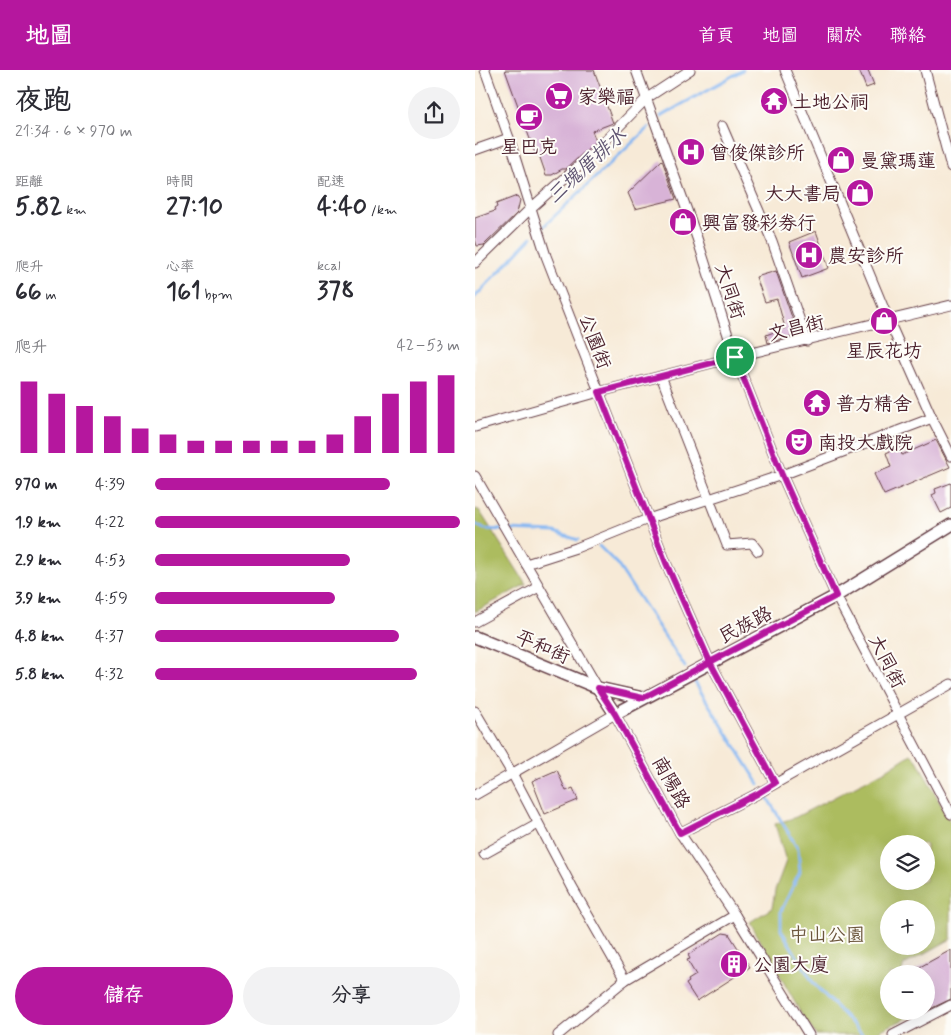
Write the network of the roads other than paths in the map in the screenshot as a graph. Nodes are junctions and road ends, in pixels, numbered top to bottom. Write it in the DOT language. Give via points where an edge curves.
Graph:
graph roads {
  1 [pos="485,70"];
  2 [pos="636,70"];
  3 [pos="690,70"];
  4 [pos="785,70"];
  5 [pos="925,70"];
  6 [pos="647,98"];
  7 [pos="722,126"];
  8 [pos="509,138"];
  9 [pos="475,150"];
  10 [pos="951,167"];
  11 [pos="531,208"];
  12 [pos="475,262"];
  13 [pos="951,306"];
  14 [pos="889,321"];
  15 [pos="807,341"];
  16 [pos="735,357"];
  17 [pos="661,376"];
  18 [pos="599,392"];
  19 [pos="932,418"];
  20 [pos="475,427"];
  21 [pos="951,456"];
  22 [pos="782,475"];
  23 [pos="475,476"];
  24 [pos="709,499"];
  25 [pos="648,520"];
  26 [pos="951,525"];
  27 [pos="758,551"];
  28 [pos="526,564"];
  29 [pos="539,587"];
  30 [pos="836,596"];
  31 [pos="475,622"];
  32 [pos="475,636"];
  33 [pos="710,662"];
  34 [pos="951,684"];
  35 [pos="598,688"];
  36 [pos="643,698"];
  37 [pos="475,712"];
  38 [pos="615,714"];
  39 [pos="897,715"];
  40 [pos="513,775"];
  41 [pos="775,783"];
  42 [pos="475,795"];
  43 [pos="951,814"];
  44 [pos="539,824"];
  45 [pos="680,833"];
  46 [pos="484,854"];
  47 [pos="735,915"];
  48 [pos="625,980"];
  49 [pos="951,1005"];
  50 [pos="558,1035"];
  51 [pos="809,1035"];
  52 [pos="893,1035"];
  1 -- 8 [label="street, 公園街"];
  2 -- 6 [label="street, 大同街"];
  3 -- 6 [label="street"];
  4 -- 14 [label="street"];
  5 -- 10 [label="street"];
  6 -- 11 [label="street" via="591,155"];
  6 -- 16 [label="street, 大同街"];
  7 -- 15 [label="street" via="772,241"];
  8 -- 9 [label="street"];
  8 -- 11 [label="street, 公園街"];
  11 -- 12 [label="street"];
  11 -- 18 [label="street, 公園街" via="546,256"];
  13 -- 14 [label="street, 文昌街"];
  14 -- 15 [label="street, 文昌街"];
  14 -- 19 [label="street"];
  15 -- 16 [label="street, 文昌街"];
  16 -- 17 [label="street, 文昌街"];
  16 -- 22 [label="street, 大同街"];
  17 -- 18 [label="street, 文昌街"];
  17 -- 24 [label="street"];
  18 -- 20 [label="street, 文昌街"];
  18 -- 25 [label="street, 公園街"];
  19 -- 21 [label="street"];
  19 -- 22 [label="street"];
  22 -- 24 [label="street"];
  22 -- 30 [label="street, 大同街"];
  23 -- 28 [label="street, 南陽路"];
  24 -- 25 [label="street"];
  24 -- 27 [label="street" via="727,545 752,542"];
  25 -- 28 [label="street"];
  25 -- 33 [label="street, 公園街"];
  26 -- 30 [label="main road, 民族路"];
  28 -- 29 [label="street, 南陽路"];
  29 -- 31 [label="street"];
  29 -- 35 [label="street, 南陽路"];
  30 -- 33 [label="main road, 民族路"];
  30 -- 39 [label="street, 大同街"];
  32 -- 35 [label="main road, 平和街"];
  33 -- 36 [label="main road, 民族路"];
  33 -- 41 [label="street, 公園街"];
  34 -- 39 [label="street"];
  35 -- 36 [label="main road, 平和街"];
  35 -- 38 [label="main road, 南陽路"];
  36 -- 38 [label="main road, 民族路"];
  37 -- 40 [label="street"];
  38 -- 40 [label="street, 民族路"];
  38 -- 45 [label="street, 南陽路"];
  39 -- 41 [label="street"];
  39 -- 43 [label="street, 大同街"];
  40 -- 42 [label="street, 民族路"];
  40 -- 44 [label="street"];
  41 -- 45 [label="street"];
  44 -- 46 [label="street"];
  44 -- 48 [label="street"];
  45 -- 47 [label="street, 南陽路"];
  47 -- 48 [label="street"];
  47 -- 51 [label="street, 南陽路"];
  48 -- 50 [label="street"];
  49 -- 52 [label="street"];
}
